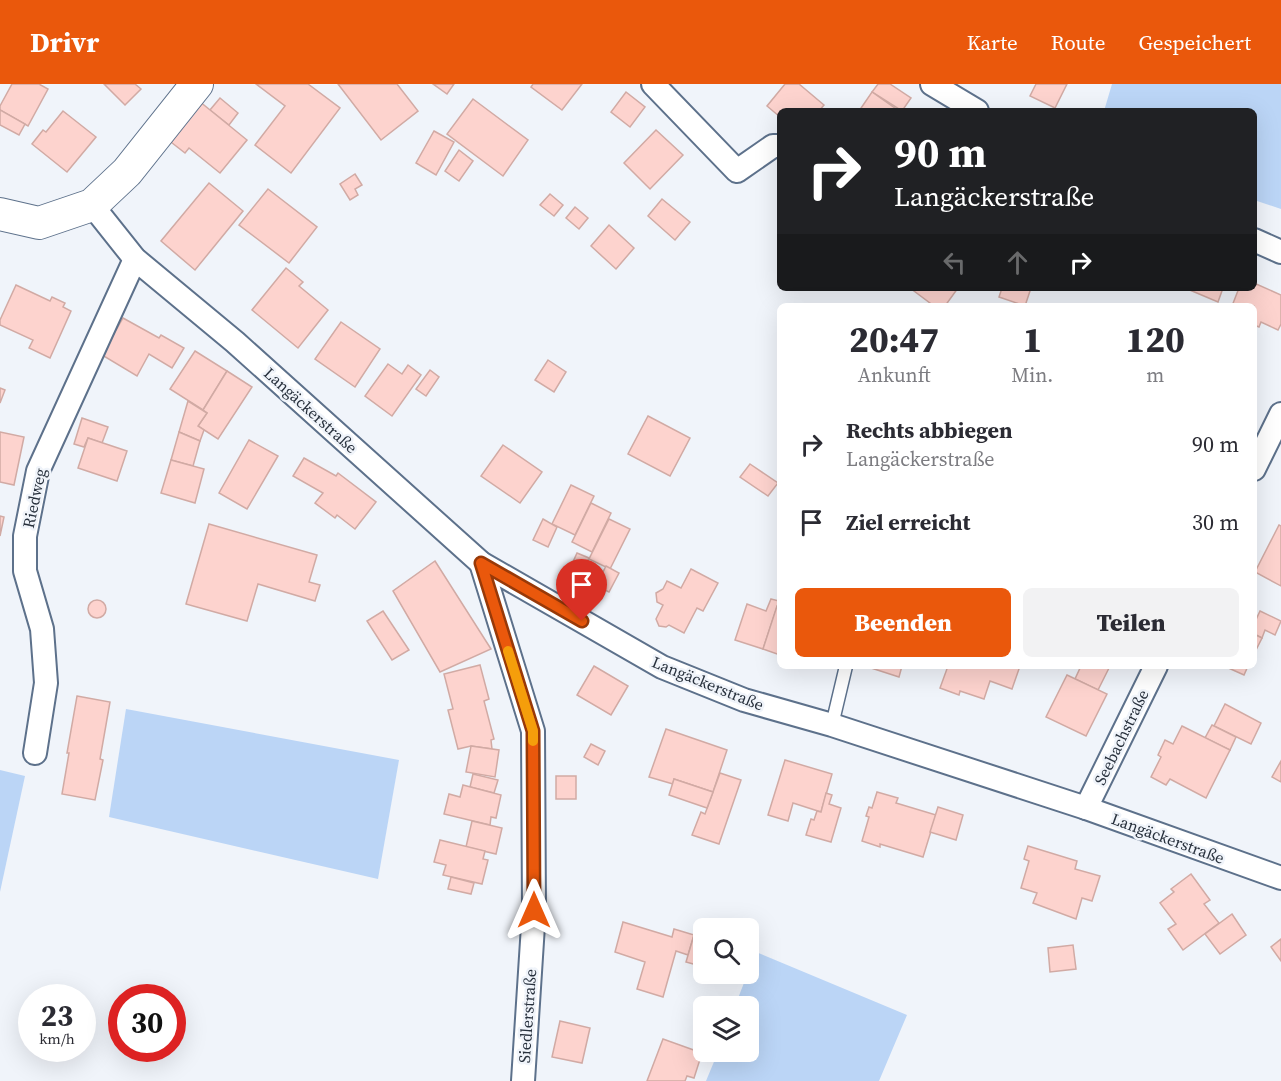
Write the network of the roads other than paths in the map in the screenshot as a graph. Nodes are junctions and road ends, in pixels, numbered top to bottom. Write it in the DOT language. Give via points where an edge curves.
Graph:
graph roads {
  1 [pos="197,84"];
  2 [pos="653,84"];
  3 [pos="932,84"];
  4 [pos="972,108"];
  5 [pos="777,146"];
  6 [pos="92,206"];
  7 [pos="0,214"];
  8 [pos="1257,241"];
  9 [pos="1281,252"];
  10 [pos="135,259"];
  11 [pos="1281,414"];
  12 [pos="1257,463"];
  13 [pos="481,563"];
  14 [pos="845,669"];
  15 [pos="1155,669"];
  16 [pos="832,725"];
  17 [pos="36,753"];
  18 [pos="1086,808"];
  19 [pos="1281,878"];
  20 [pos="523,1081"];
  1 -- 6 [label="street" via="127,172"];
  2 -- 5 [label="street" via="737,171"];
  3 -- 4 [label="street"];
  6 -- 7 [label="street" via="39,223"];
  6 -- 10 [label="street, Langäckerstraße"];
  8 -- 9 [label="street"];
  10 -- 13 [label="street, Langäckerstraße" via="235,342"];
  10 -- 17 [label="street, Riedweg" via="38,471 25,536 25,571 42,629 46,683"];
  11 -- 12 [label="street"];
  13 -- 16 [label="street, Langäckerstraße" via="662,668 744,700"];
  13 -- 20 [label="street, Siedlerstraße" via="533,731 534,910"];
  14 -- 16 [label="lane"];
  15 -- 18 [label="street, Seebachstraße"];
  16 -- 18 [label="street, Langäckerstraße"];
  18 -- 19 [label="street, Langäckerstraße"];
}
